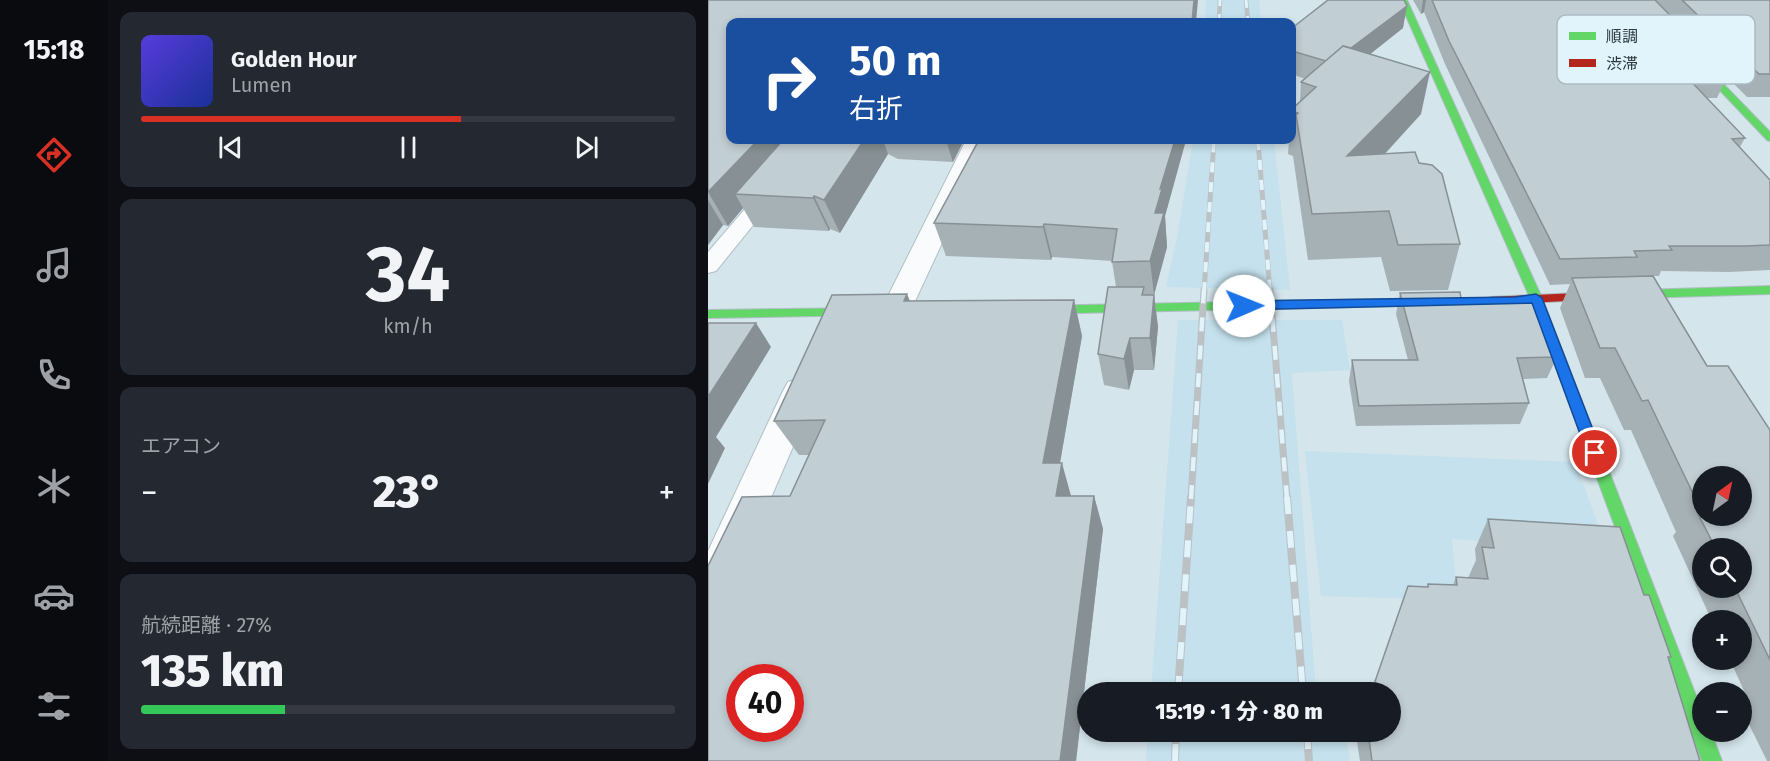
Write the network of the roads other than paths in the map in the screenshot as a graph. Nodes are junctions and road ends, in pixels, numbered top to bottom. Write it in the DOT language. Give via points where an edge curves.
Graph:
graph roads {
  1 [pos="1403,0"];
  2 [pos="1638,0"];
  3 [pos="1652,15"];
  4 [pos="1718,84"];
  5 [pos="1770,138"];
  6 [pos="810,144"];
  7 [pos="976,144"];
  8 [pos="708,266"];
  9 [pos="1770,290"];
  10 [pos="1536,298"];
  11 [pos="1458,302"];
  12 [pos="1481,302"];
  13 [pos="1013,310"];
  14 [pos="836,312"];
  15 [pos="901,312"];
  16 [pos="708,314"];
  17 [pos="708,595"];
  18 [pos="1712,761"];
  1 -- 10 [label="street"];
  2 -- 3 [label="street"];
  4 -- 5 [label="street"];
  6 -- 8 [label="lane"];
  7 -- 15 [label="street"];
  9 -- 10 [label="street"];
  10 -- 12 [label="street"];
  10 -- 18 [label="street"];
  11 -- 13 [label="street"];
  14 -- 15 [label="street"];
  14 -- 16 [label="street"];
  14 -- 17 [label="street"];
}
